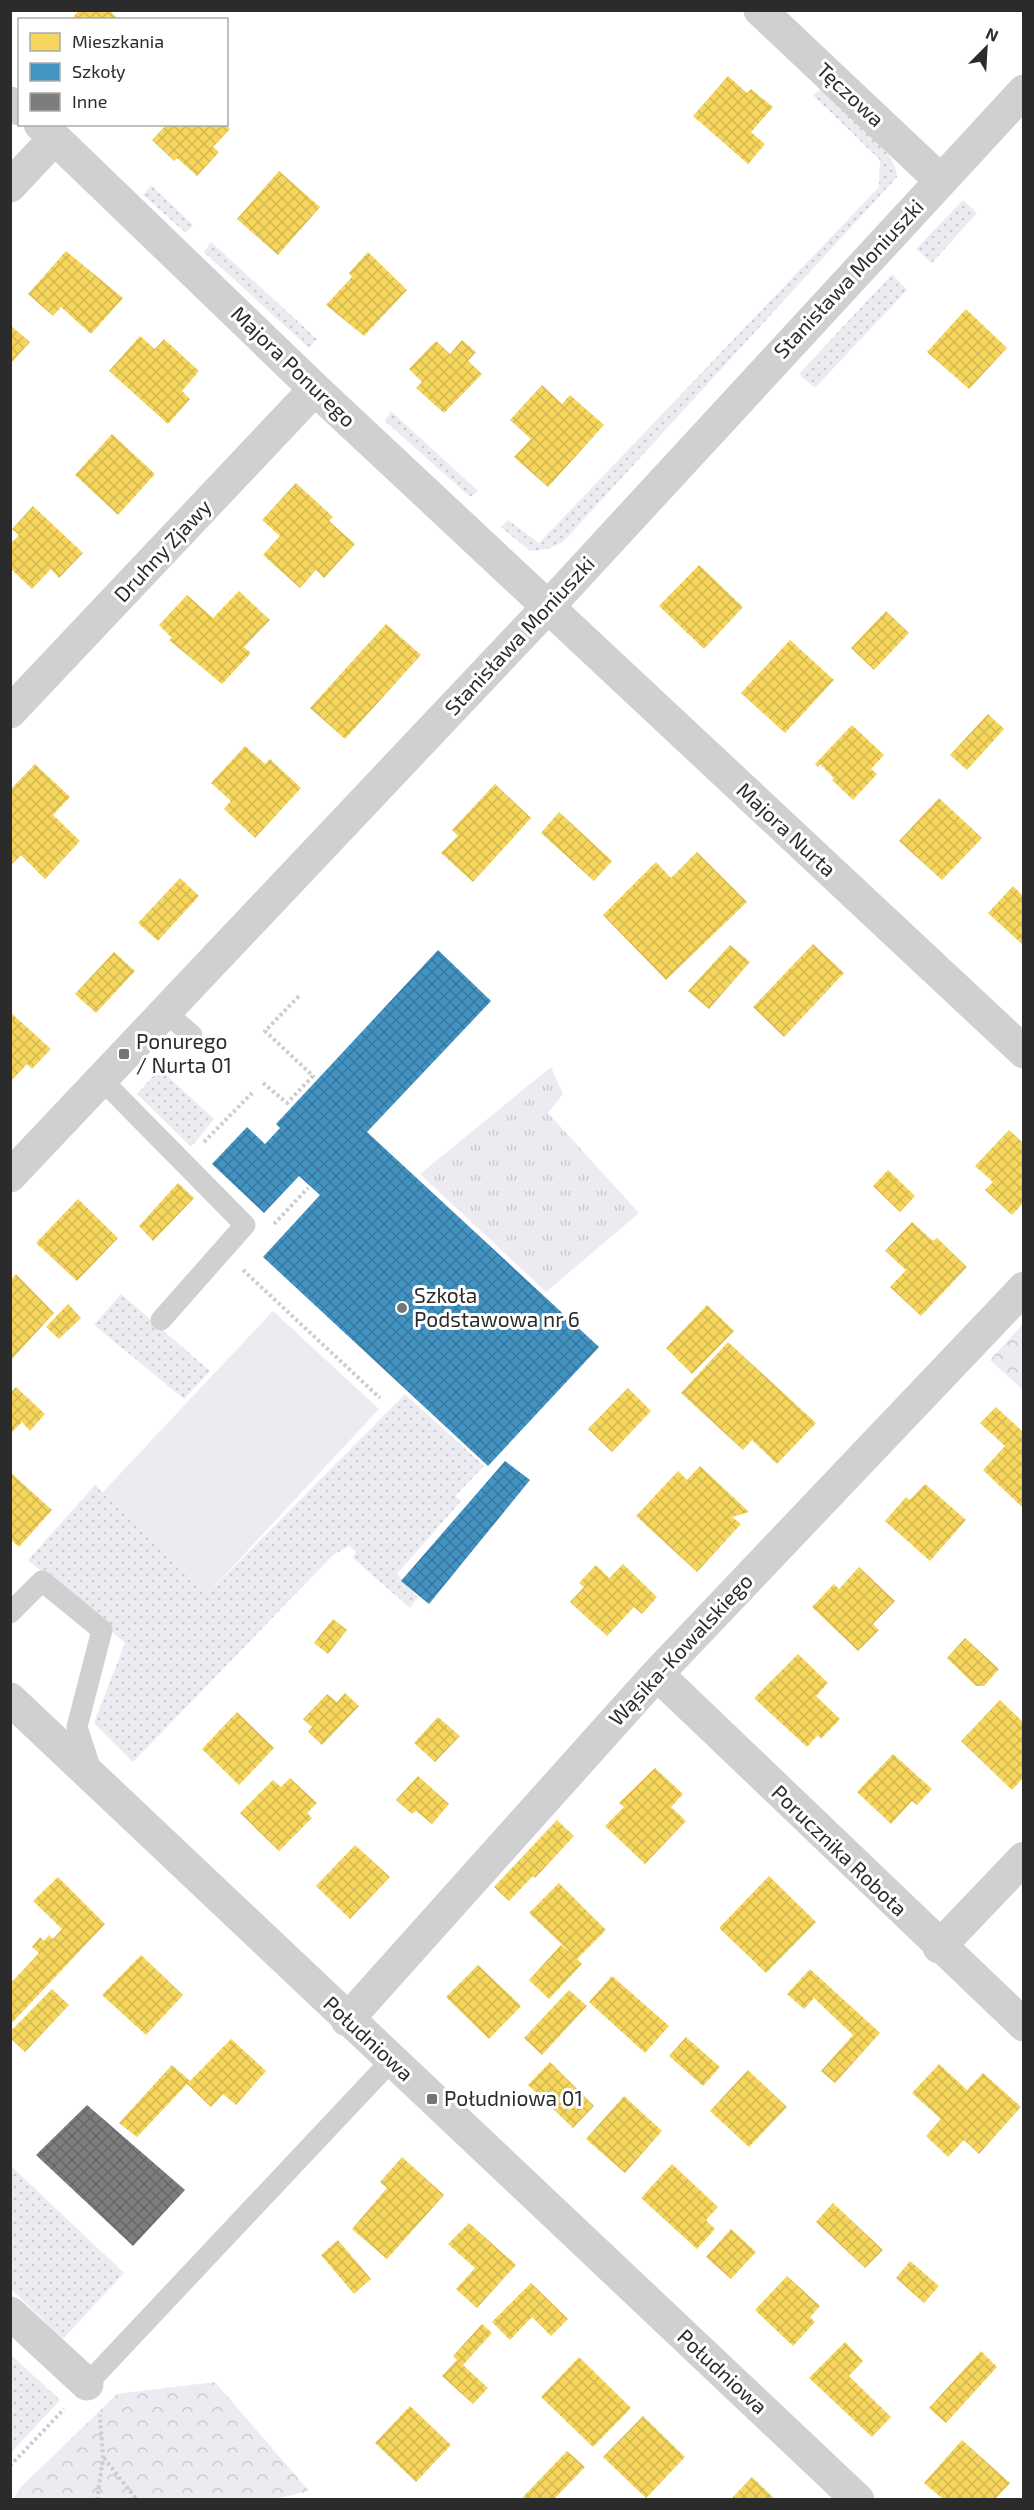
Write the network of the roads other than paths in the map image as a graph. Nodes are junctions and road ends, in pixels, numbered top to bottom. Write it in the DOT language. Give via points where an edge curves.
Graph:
graph roads {
  1 [pos="760,10"];
  2 [pos="1023,91"];
  3 [pos="47,132"];
  4 [pos="940,180"];
  5 [pos="10,186"];
  6 [pos="315,389"];
  7 [pos="547,608"];
  8 [pos="10,712"];
  9 [pos="165,1012"];
  10 [pos="192,1035"];
  11 [pos="1023,1053"];
  12 [pos="101,1079"];
  13 [pos="10,1176"];
  14 [pos="1023,1288"];
  15 [pos="161,1320"];
  16 [pos="10,1613"];
  17 [pos="657,1674"];
  18 [pos="10,1699"];
  19 [pos="93,1776"];
  20 [pos="1023,1858"];
  21 [pos="939,1947"];
  22 [pos="347,2020"];
  23 [pos="1023,2025"];
  24 [pos="392,2061"];
  25 [pos="10,2313"];
  26 [pos="92,2378"];
  27 [pos="858,2499"];
  1 -- 4 [label="street, Tęczowa"];
  2 -- 4 [label="street, Stanisława Moniuszki"];
  3 -- 5 [label="street"];
  3 -- 6 [label="street, Majora Ponurego"];
  4 -- 7 [label="street, Stanisława Moniuszki"];
  6 -- 7 [label="street, Majora Ponurego"];
  6 -- 8 [label="street, Druhny Zjawy"];
  7 -- 9 [label="street, Stanisława Moniuszki"];
  7 -- 11 [label="street, Majora Nurta"];
  9 -- 10 [label="lane"];
  9 -- 12 [label="street, Stanisława Moniuszki"];
  12 -- 13 [label="street, Stanisława Moniuszki"];
  12 -- 15 [label="lane" via="245,1225"];
  14 -- 17 [label="street, Wąsika-Kowalskiego"];
  16 -- 19 [label="lane" via="42,1581 102,1630 78,1727"];
  17 -- 21 [label="street, Porucznika Robota"];
  17 -- 22 [label="street, Wąsika-Kowalskiego"];
  18 -- 19 [label="street, Południowa"];
  19 -- 22 [label="street, Południowa"];
  20 -- 21 [label="street"];
  21 -- 23 [label="street, Porucznika Robota"];
  22 -- 24 [label="street, Południowa"];
  24 -- 26 [label="lane"];
  24 -- 27 [label="street, Południowa"];
  25 -- 26 [label="street"];
}
